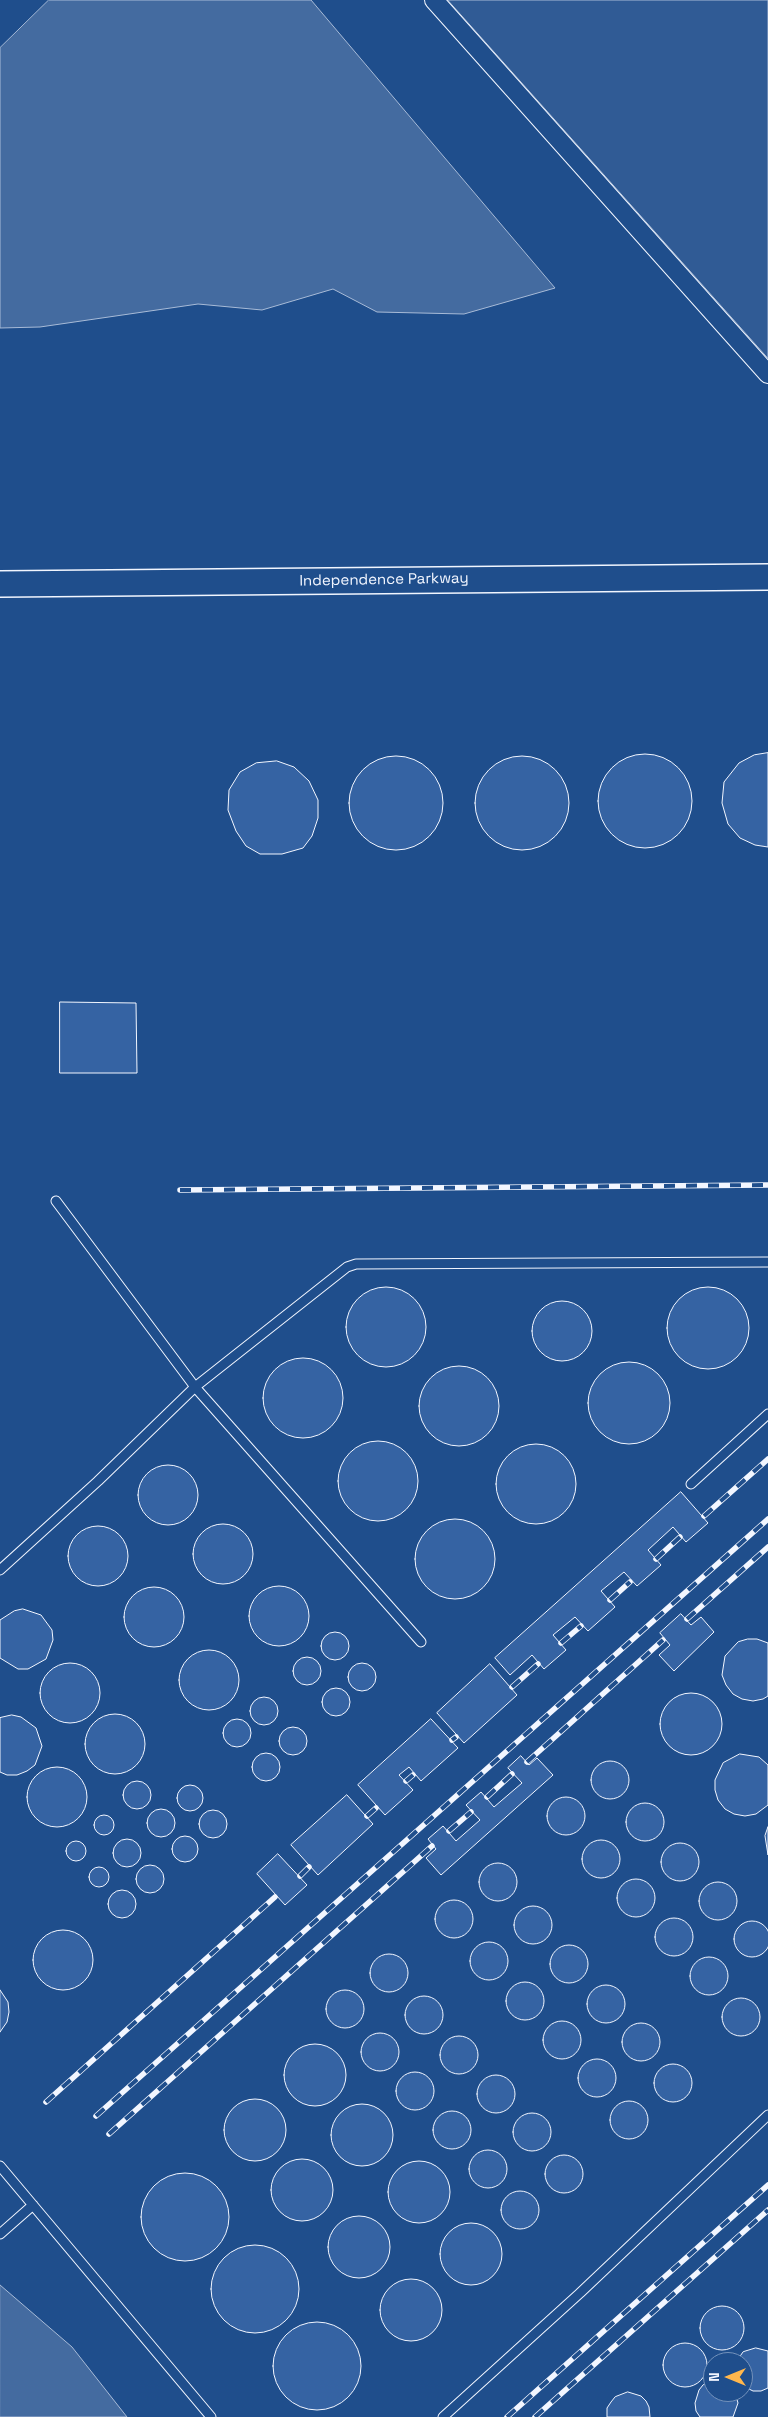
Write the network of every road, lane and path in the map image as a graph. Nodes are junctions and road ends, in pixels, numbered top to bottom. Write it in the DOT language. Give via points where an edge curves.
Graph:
graph roads {
  1 [pos="434,0"];
  2 [pos="768,374"];
  3 [pos="768,577"];
  4 [pos="0,584"];
  5 [pos="56,1201"];
  6 [pos="768,1262"];
  7 [pos="196,1387"];
  8 [pos="768,1414"];
  9 [pos="691,1484"];
  10 [pos="0,1570"];
  11 [pos="421,1642"];
  12 [pos="768,2115"];
  13 [pos="0,2166"];
  14 [pos="33,2205"];
  15 [pos="0,2234"];
  16 [pos="211,2417"];
  17 [pos="443,2417"];
  1 -- 2 [label="street"];
  3 -- 4 [label="main road, Independence Parkway"];
  5 -- 7 [label="lane"];
  6 -- 7 [label="lane" via="356,1264 347,1267"];
  7 -- 10 [label="lane"];
  7 -- 11 [label="lane"];
  8 -- 9 [label="lane"];
  12 -- 17 [label="lane"];
  13 -- 14 [label="lane"];
  14 -- 15 [label="lane"];
  14 -- 16 [label="lane"];
}
